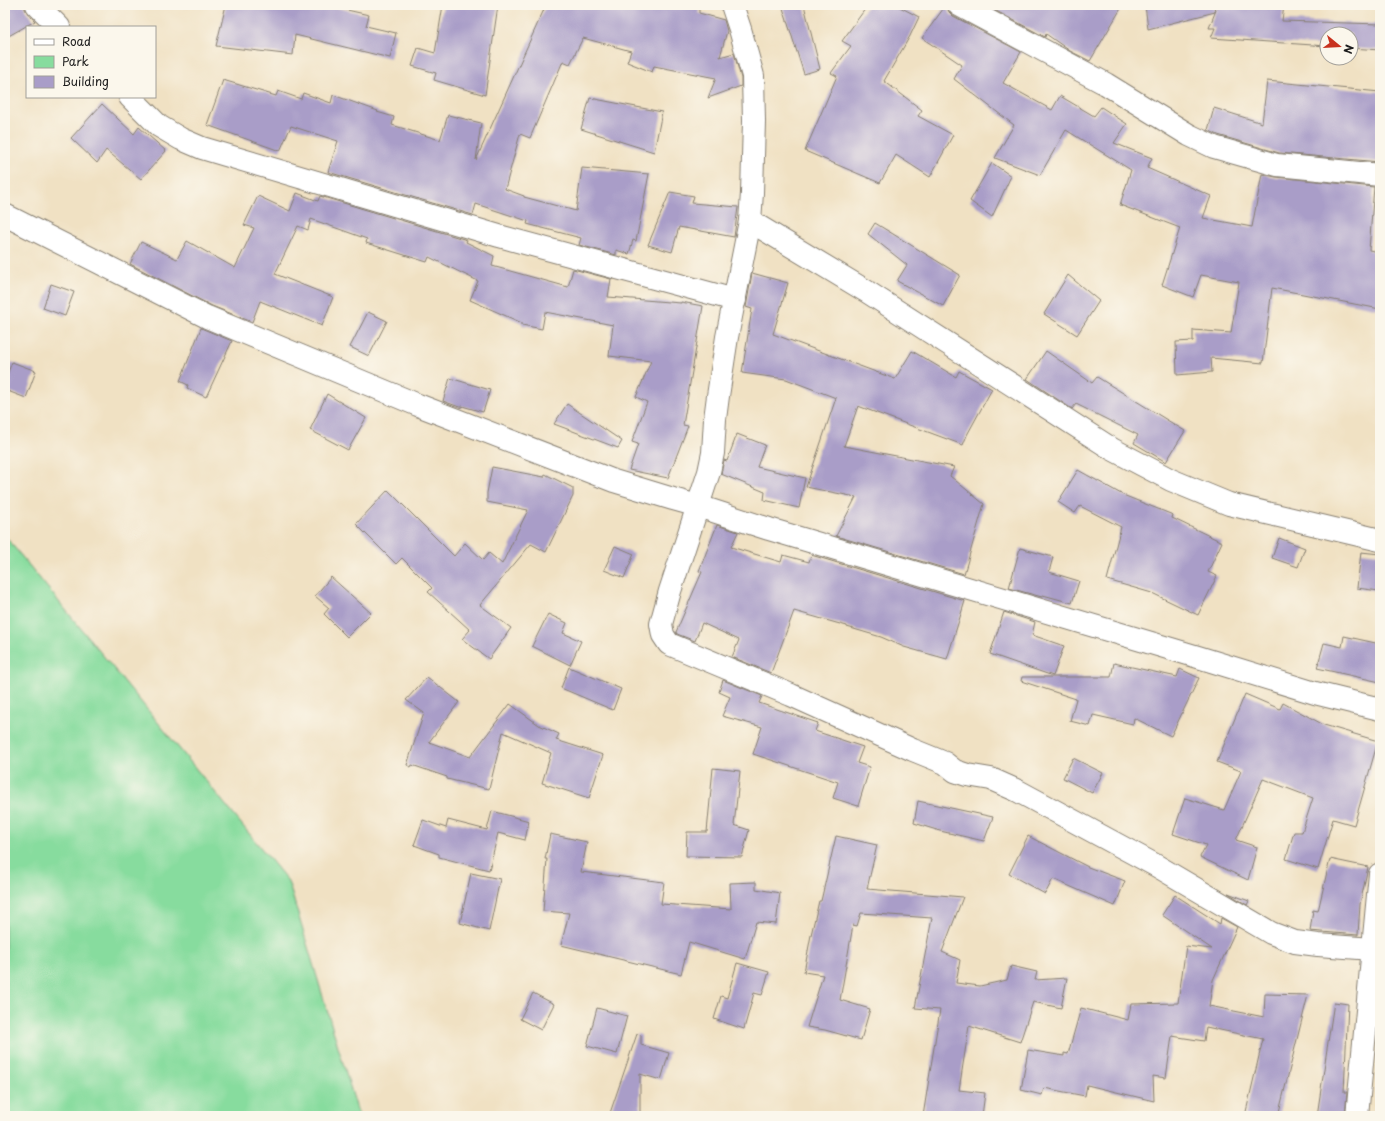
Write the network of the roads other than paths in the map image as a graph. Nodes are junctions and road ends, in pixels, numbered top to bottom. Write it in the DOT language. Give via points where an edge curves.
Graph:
graph roads {
  1 [pos="37,5"];
  2 [pos="732,5"];
  3 [pos="959,5"];
  4 [pos="58,26"];
  5 [pos="131,98"];
  6 [pos="1380,175"];
  7 [pos="5,215"];
  8 [pos="750,220"];
  9 [pos="735,300"];
  10 [pos="698,506"];
  11 [pos="1380,540"];
  12 [pos="1380,709"];
  13 [pos="1380,874"];
  14 [pos="1373,949"];
  15 [pos="1357,1116"];
  1 -- 4 [label="street"];
  2 -- 8 [label="street" via="753,76"];
  3 -- 6 [label="street" via="1099,80 1189,135 1214,147 1277,165"];
  5 -- 9 [label="street" via="159,126 180,139 202,148 499,236"];
  7 -- 10 [label="street" via="207,318 614,481"];
  8 -- 9 [label="street"];
  8 -- 11 [label="street" via="866,291 1112,449 1171,480 1229,504"];
  9 -- 10 [label="street" via="718,396 713,453"];
  10 -- 12 [label="street" via="1315,693"];
  10 -- 14 [label="street" via="661,624 663,635 669,644 934,758 955,771 991,779 1018,791 1158,866 1271,933 1295,942 1318,946"];
  13 -- 14 [label="street"];
  14 -- 15 [label="street"];
}
